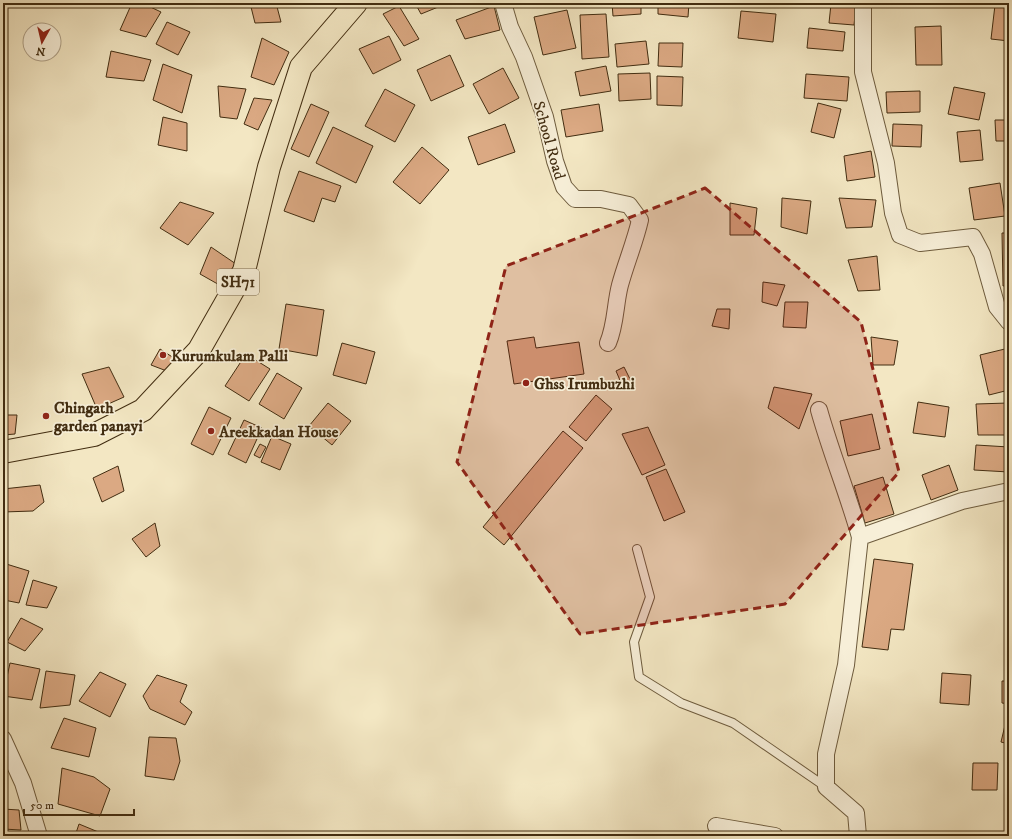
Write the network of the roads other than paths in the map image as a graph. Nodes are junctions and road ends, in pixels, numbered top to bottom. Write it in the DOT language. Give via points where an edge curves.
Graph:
graph roads {
  1 [pos="356,3"];
  2 [pos="503,3"];
  3 [pos="863,3"];
  4 [pos="1009,322"];
  5 [pos="608,343"];
  6 [pos="819,410"];
  7 [pos="3,452"];
  8 [pos="1009,491"];
  9 [pos="860,537"];
  10 [pos="637,549"];
  11 [pos="3,738"];
  12 [pos="826,787"];
  13 [pos="716,826"];
  14 [pos="40,836"];
  15 [pos="775,836"];
  16 [pos="858,836"];
  1 -- 7 [label="main road, SH71" via="301,67 269,167 244,271 199,350 143,410 94,435"];
  2 -- 5 [label="street, School Road" via="545,117 564,187 575,199 601,199 629,205 640,220 620,286 613,330"];
  3 -- 4 [label="street" via="863,72 886,163 893,212 900,235 920,243 973,237 982,254 997,307"];
  6 -- 9 [label="street"];
  8 -- 9 [label="street" via="962,501"];
  9 -- 12 [label="street" via="846,665 826,754"];
  10 -- 12 [label="lane" via="650,597 634,642 638,677 681,703 733,722"];
  11 -- 14 [label="street" via="23,783"];
  12 -- 16 [label="street" via="856,813"];
  13 -- 15 [label="street"];
}
